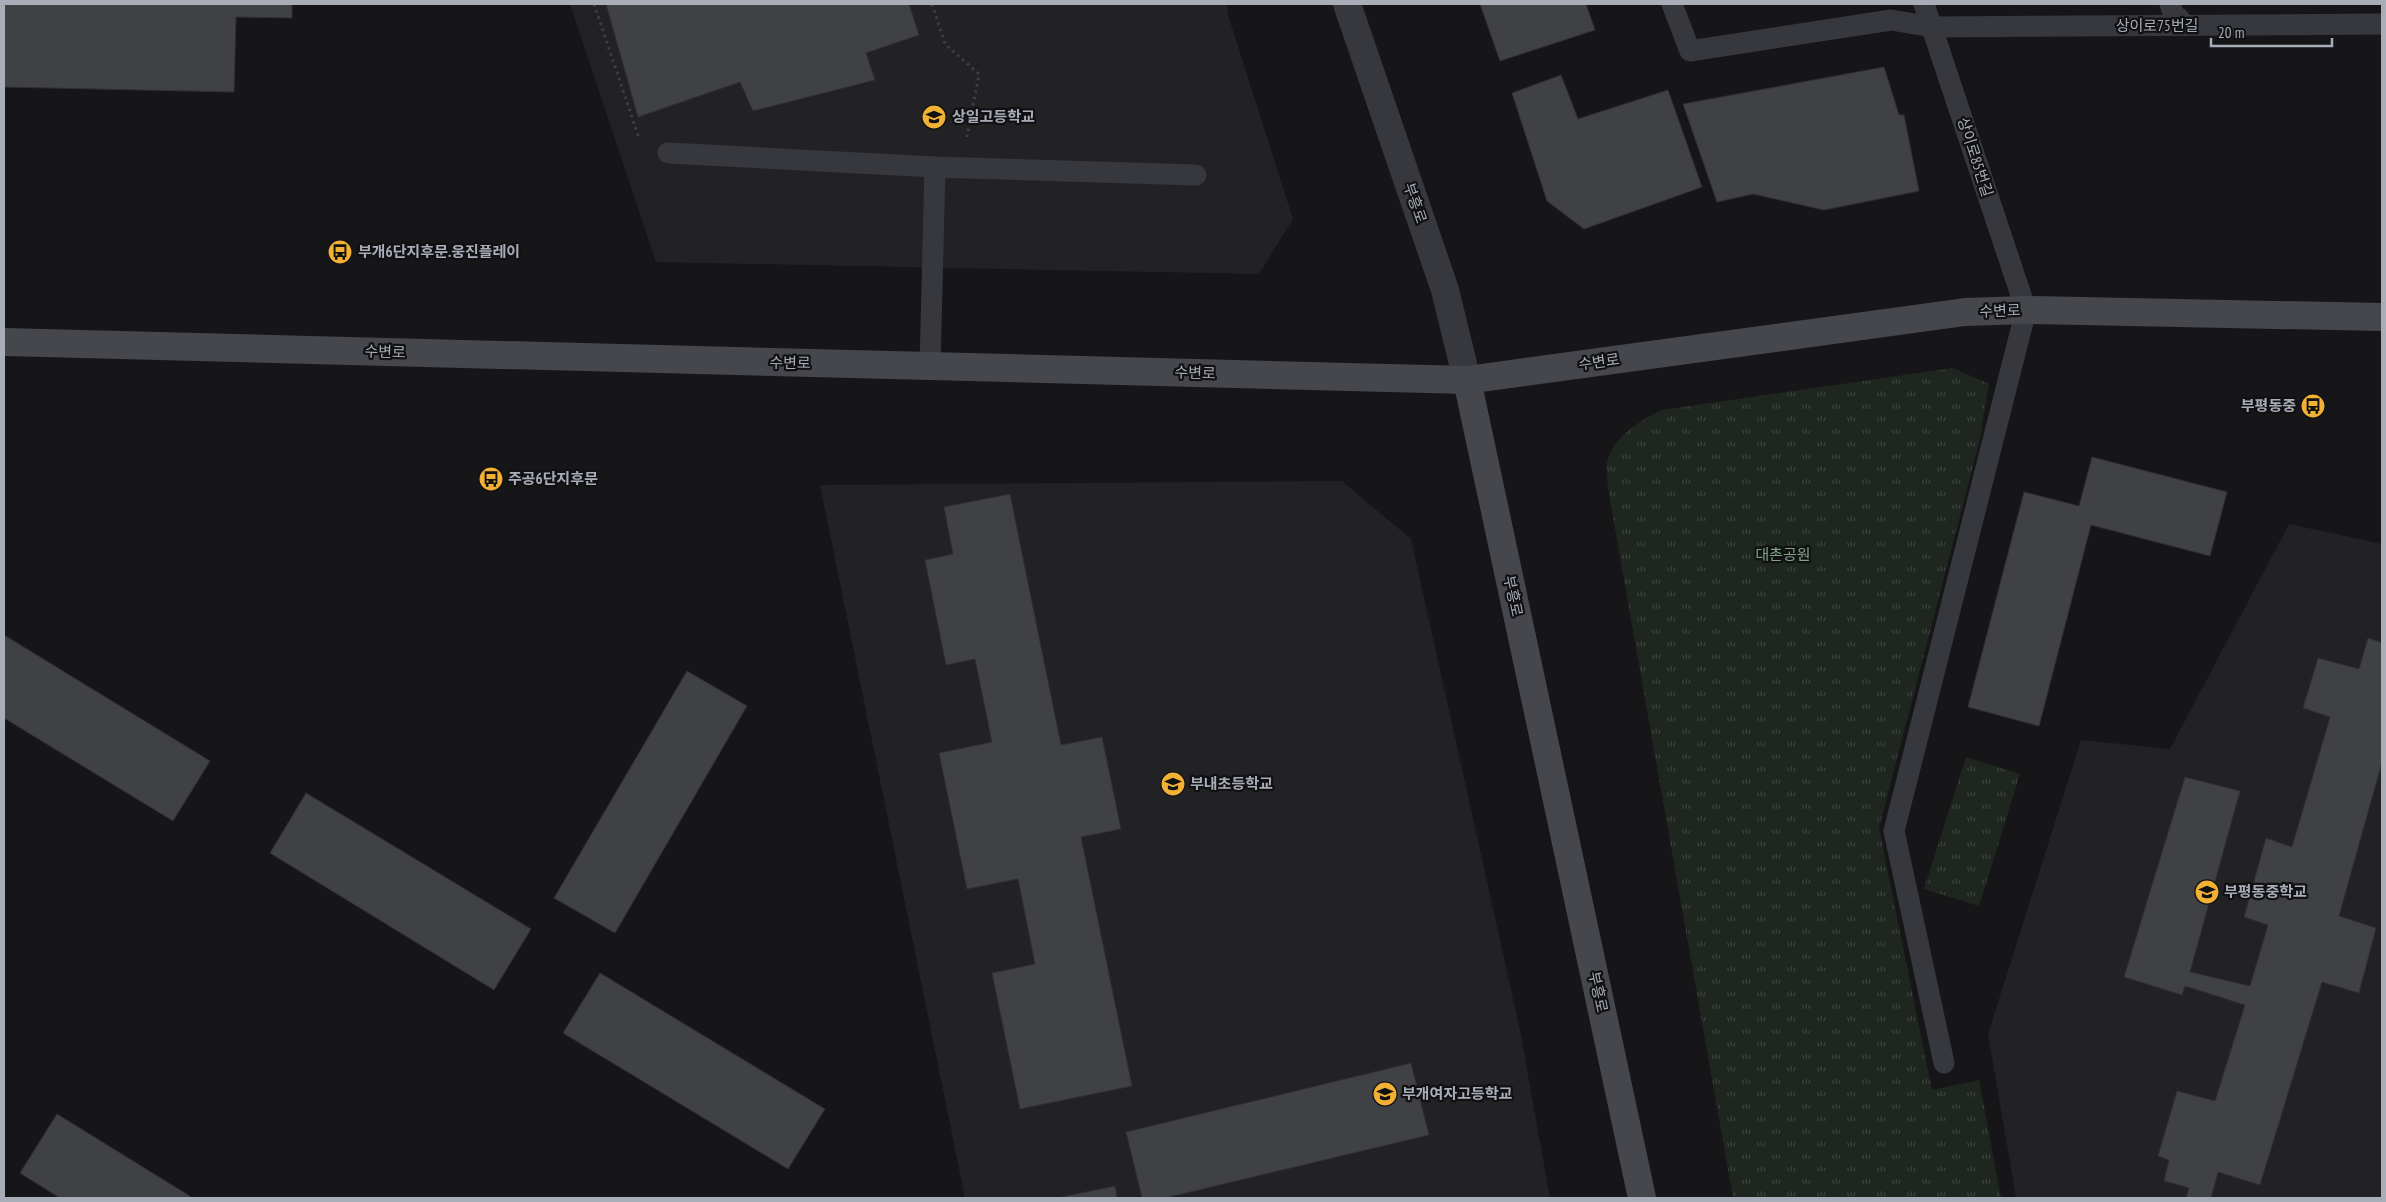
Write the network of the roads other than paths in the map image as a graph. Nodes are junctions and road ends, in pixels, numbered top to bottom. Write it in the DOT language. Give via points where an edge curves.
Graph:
graph roads {
  1 [pos="1347,4"];
  2 [pos="1672,4"];
  3 [pos="1924,4"];
  4 [pos="2175,16"];
  5 [pos="2382,24"];
  6 [pos="1932,27"];
  7 [pos="668,153"];
  8 [pos="934,167"];
  9 [pos="1196,175"];
  10 [pos="2026,310"];
  11 [pos="2382,317"];
  12 [pos="4,342"];
  13 [pos="930,366"];
  14 [pos="1467,380"];
  15 [pos="1944,1063"];
  16 [pos="1642,1198"];
  1 -- 14 [label="street, 부흥로" via="1445,290"];
  2 -- 6 [label="lane, 상이로75번길" via="1690,52 1891,20"];
  3 -- 6 [label="lane, 상이로85번길"];
  4 -- 5 [label="lane, 상이로75번길"];
  4 -- 6 [label="lane, 상이로75번길"];
  6 -- 10 [label="lane, 상이로85번길"];
  7 -- 8 [label="lane"];
  8 -- 9 [label="lane"];
  8 -- 13 [label="lane"];
  10 -- 11 [label="main road, 수변로"];
  10 -- 14 [label="main road, 수변로" via="1966,312"];
  10 -- 15 [label="lane" via="1894,832"];
  12 -- 13 [label="main road, 수변로"];
  13 -- 14 [label="main road, 수변로"];
  14 -- 16 [label="main road, 부흥로"];
}
